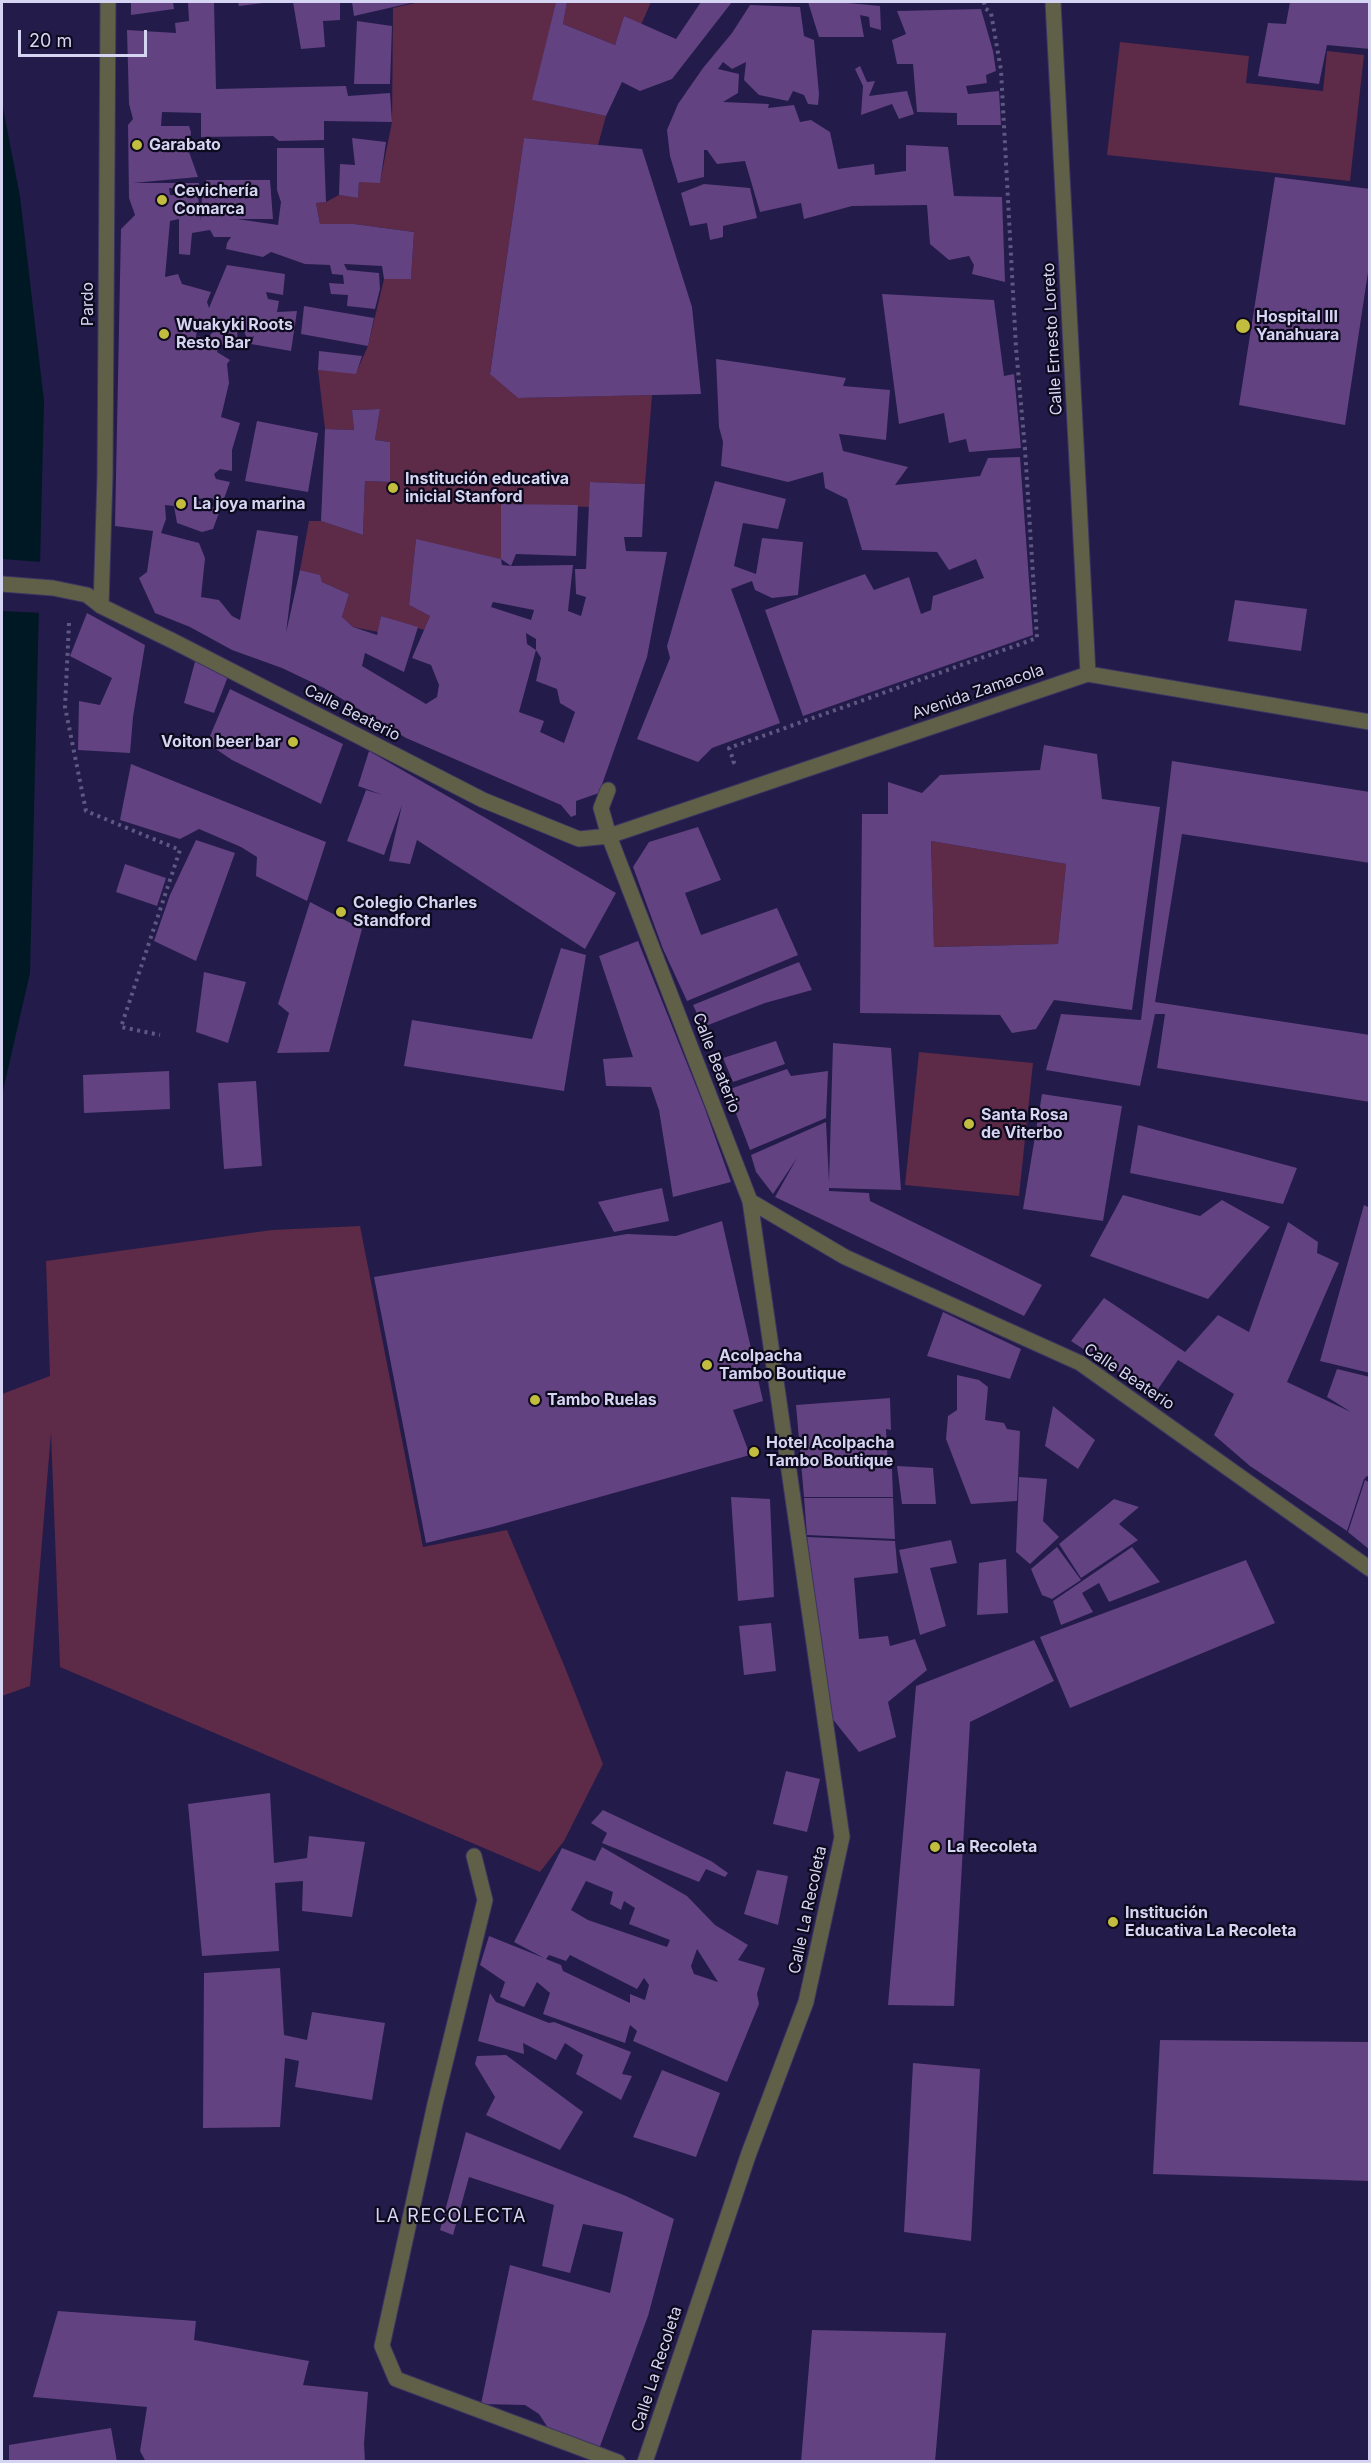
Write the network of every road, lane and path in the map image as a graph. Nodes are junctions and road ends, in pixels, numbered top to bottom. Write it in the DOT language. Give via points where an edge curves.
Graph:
graph roads {
  1 [pos="108,2"];
  2 [pos="984,2"];
  3 [pos="1053,2"];
  4 [pos="2,584"];
  5 [pos="71,590"];
  6 [pos="101,606"];
  7 [pos="1088,674"];
  8 [pos="1370,722"];
  9 [pos="723,766"];
  10 [pos="608,790"];
  11 [pos="609,836"];
  12 [pos="160,1035"];
  13 [pos="750,1201"];
  14 [pos="1370,1569"];
  15 [pos="474,1856"];
  16 [pos="618,2462"];
  17 [pos="645,2462"];
  1 -- 6 [label="street, Pardo"];
  2 -- 9 [label="path" via="991,13 1005,113 1012,279 1037,638 729,748 734,762"];
  3 -- 7 [label="street, Calle Ernesto Loreto"];
  4 -- 5 [label="street, Calle Beaterio"];
  5 -- 6 [label="street, Calle Beaterio" via="87,595"];
  5 -- 12 [label="path" via="64,707 86,811 180,850 121,1027"];
  6 -- 11 [label="street, Calle Beaterio" via="483,800 579,839"];
  7 -- 8 [label="street, Avenida Zamacola"];
  7 -- 11 [label="street, Avenida Zamacola"];
  10 -- 11 [label="street" via="601,808"];
  11 -- 13 [label="street, Calle Beaterio"];
  13 -- 14 [label="street, Calle Beaterio" via="845,1257 1080,1363"];
  13 -- 17 [label="street, Calle La Recoleta" via="842,1837 806,2002 749,2153"];
  15 -- 16 [label="street" via="485,1900 382,2346 396,2379"];
}
